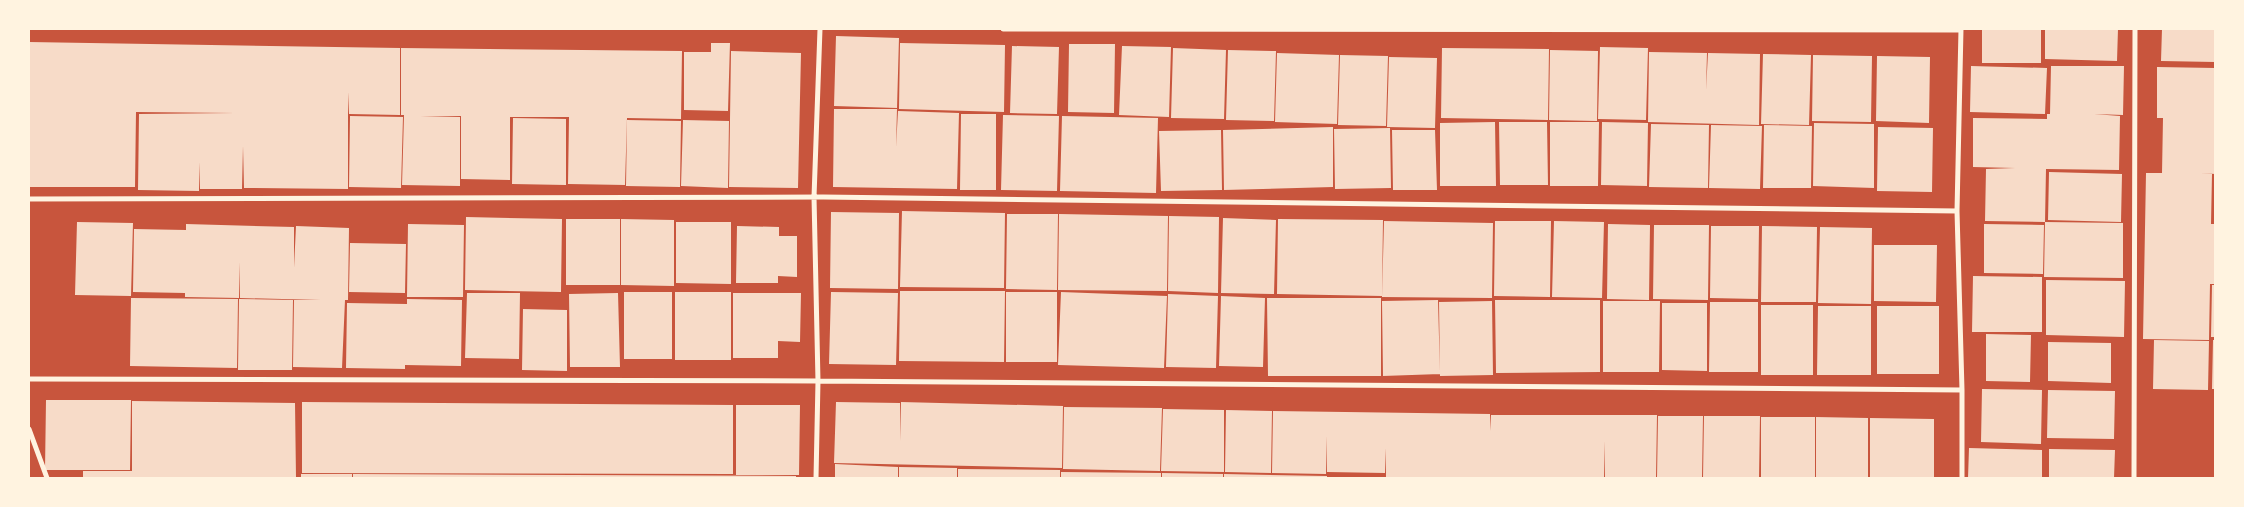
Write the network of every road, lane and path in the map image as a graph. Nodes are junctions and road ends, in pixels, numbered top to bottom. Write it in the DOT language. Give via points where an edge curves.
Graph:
graph roads {
  1 [pos="820,29"];
  2 [pos="1003,29"];
  3 [pos="2135,29"];
  4 [pos="1961,30"];
  5 [pos="814,197"];
  6 [pos="29,198"];
  7 [pos="1957,212"];
  8 [pos="29,379"];
  9 [pos="818,381"];
  10 [pos="1962,390"];
  11 [pos="29,429"];
  12 [pos="47,478"];
  13 [pos="816,478"];
  14 [pos="1962,478"];
  15 [pos="2134,478"];
  1 -- 5 [label="street"];
  2 -- 4 [label="street"];
  3 -- 15 [label="street"];
  4 -- 7 [label="street"];
  5 -- 6 [label="street"];
  5 -- 7 [label="street"];
  5 -- 9 [label="street"];
  7 -- 10 [label="street"];
  8 -- 9 [label="street"];
  9 -- 10 [label="street"];
  9 -- 13 [label="street"];
  10 -- 14 [label="street"];
  11 -- 12 [label="street"];
}
